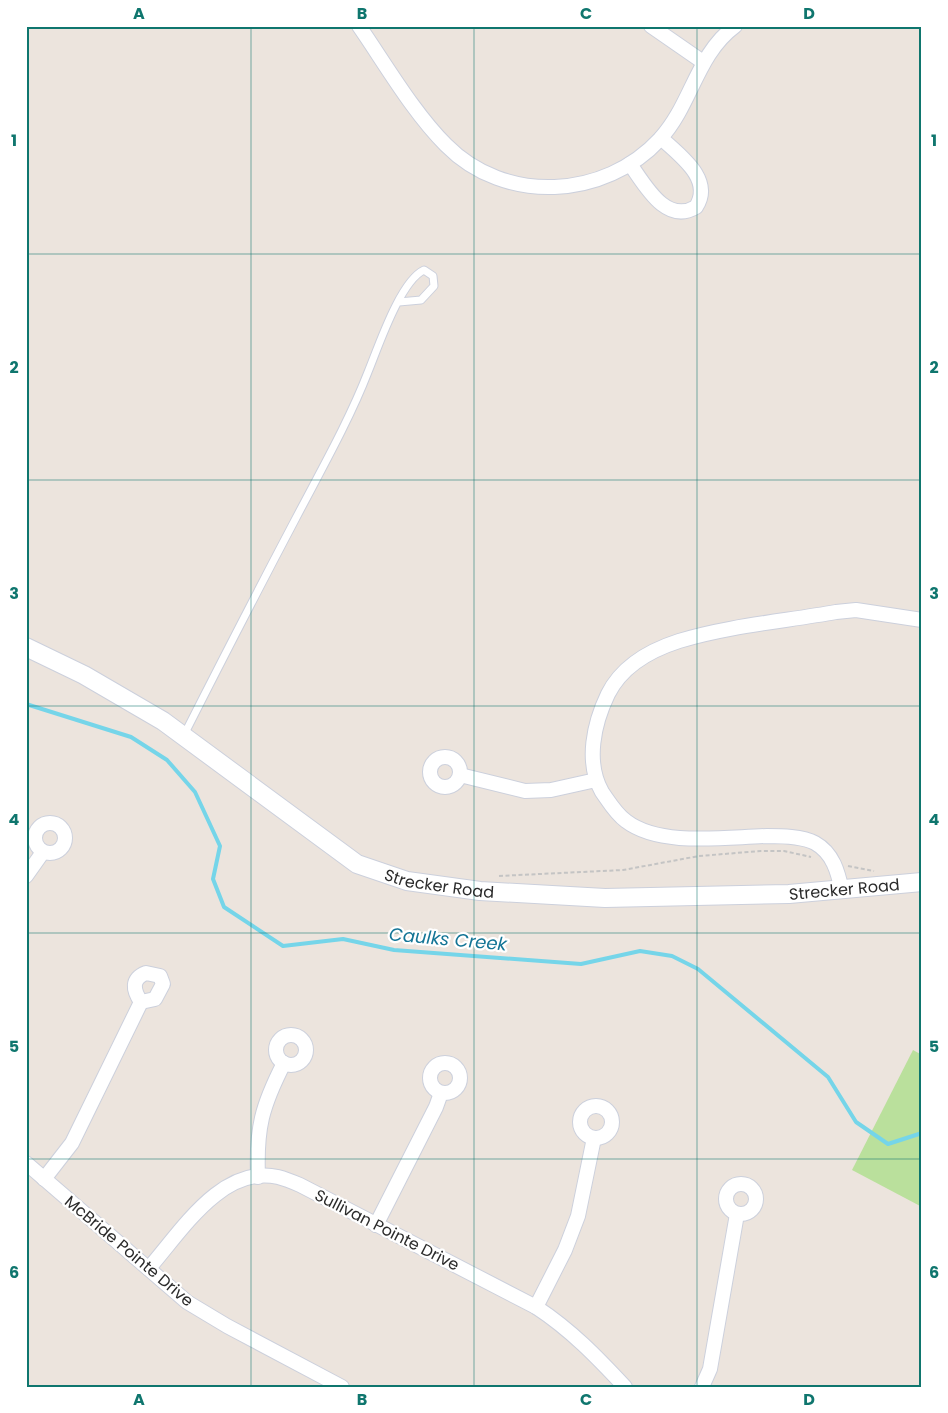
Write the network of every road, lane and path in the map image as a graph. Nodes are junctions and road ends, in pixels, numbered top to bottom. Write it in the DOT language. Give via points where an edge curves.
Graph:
graph roads {
  1 [pos="359,26"];
  2 [pos="651,26"];
  3 [pos="735,26"];
  4 [pos="704,62"];
  5 [pos="660,138"];
  6 [pos="630,164"];
  7 [pos="398,302"];
  8 [pos="922,620"];
  9 [pos="26,647"];
  10 [pos="184,734"];
  11 [pos="460,775"];
  12 [pos="596,780"];
  13 [pos="43,852"];
  14 [pos="812,857"];
  15 [pos="834,863"];
  16 [pos="880,871"];
  17 [pos="26,876"];
  18 [pos="922,882"];
  19 [pos="480,891"];
  20 [pos="842,891"];
  21 [pos="141,1002"];
  22 [pos="284,1063"];
  23 [pos="441,1093"];
  24 [pos="594,1138"];
  25 [pos="26,1163"];
  26 [pos="258,1177"];
  27 [pos="44,1179"];
  28 [pos="737,1214"];
  29 [pos="376,1225"];
  30 [pos="149,1268"];
  31 [pos="536,1307"];
  32 [pos="342,1387"];
  33 [pos="625,1387"];
  34 [pos="702,1387"];
  1 -- 6 [label="street" via="427,123 446,146 475,167 511,182 544,188 601,179"];
  2 -- 4 [label="street"];
  3 -- 4 [label="street" via="715,45"];
  4 -- 5 [label="street" via="680,110"];
  5 -- 6 [label="street"];
  5 -- 6 [label="street" via="701,182 702,194 696,206 682,212 668,209"];
  7 -- 7 [label="lane" via="417,273 424,270 433,276 434,286 421,300"];
  7 -- 10 [label="lane" via="331,451"];
  8 -- 12 [label="street" via="856,610 836,612 692,637 664,646 640,658 611,688 594,732"];
  9 -- 10 [label="street, Strecker Road" via="84,675"];
  10 -- 19 [label="street, Strecker Road" via="357,864 407,881"];
  11 -- 12 [label="street" via="525,791 551,790"];
  12 -- 15 [label="street" via="610,805 626,821 651,833 674,838 795,837 815,843"];
  13 -- 17 [label="street"];
  14 -- 19 [label="path" via="784,851 699,856 624,870 497,876"];
  15 -- 16 [label="path"];
  15 -- 20 [label="street"];
  18 -- 20 [label="street, Strecker Road"];
  19 -- 20 [label="street, Strecker Road" via="605,898 707,898"];
  21 -- 27 [label="street" via="72,1143"];
  22 -- 26 [label="street" via="265,1104 259,1126 256,1144"];
  23 -- 29 [label="street"];
  24 -- 31 [label="street" via="578,1216"];
  25 -- 27 [label="street, McBride Pointe Drive"];
  26 -- 29 [label="street, Sullivan Pointe Drive" via="277,1176 300,1185"];
  26 -- 30 [label="street, Sullivan Pointe Drive" via="234,1183 214,1194"];
  27 -- 30 [label="street, McBride Pointe Drive"];
  28 -- 34 [label="street" via="710,1369"];
  29 -- 31 [label="street, Sullivan Pointe Drive"];
  30 -- 32 [label="street, McBride Pointe Drive" via="187,1302"];
  31 -- 33 [label="street, Sullivan Pointe Drive" via="586,1345"];
}
